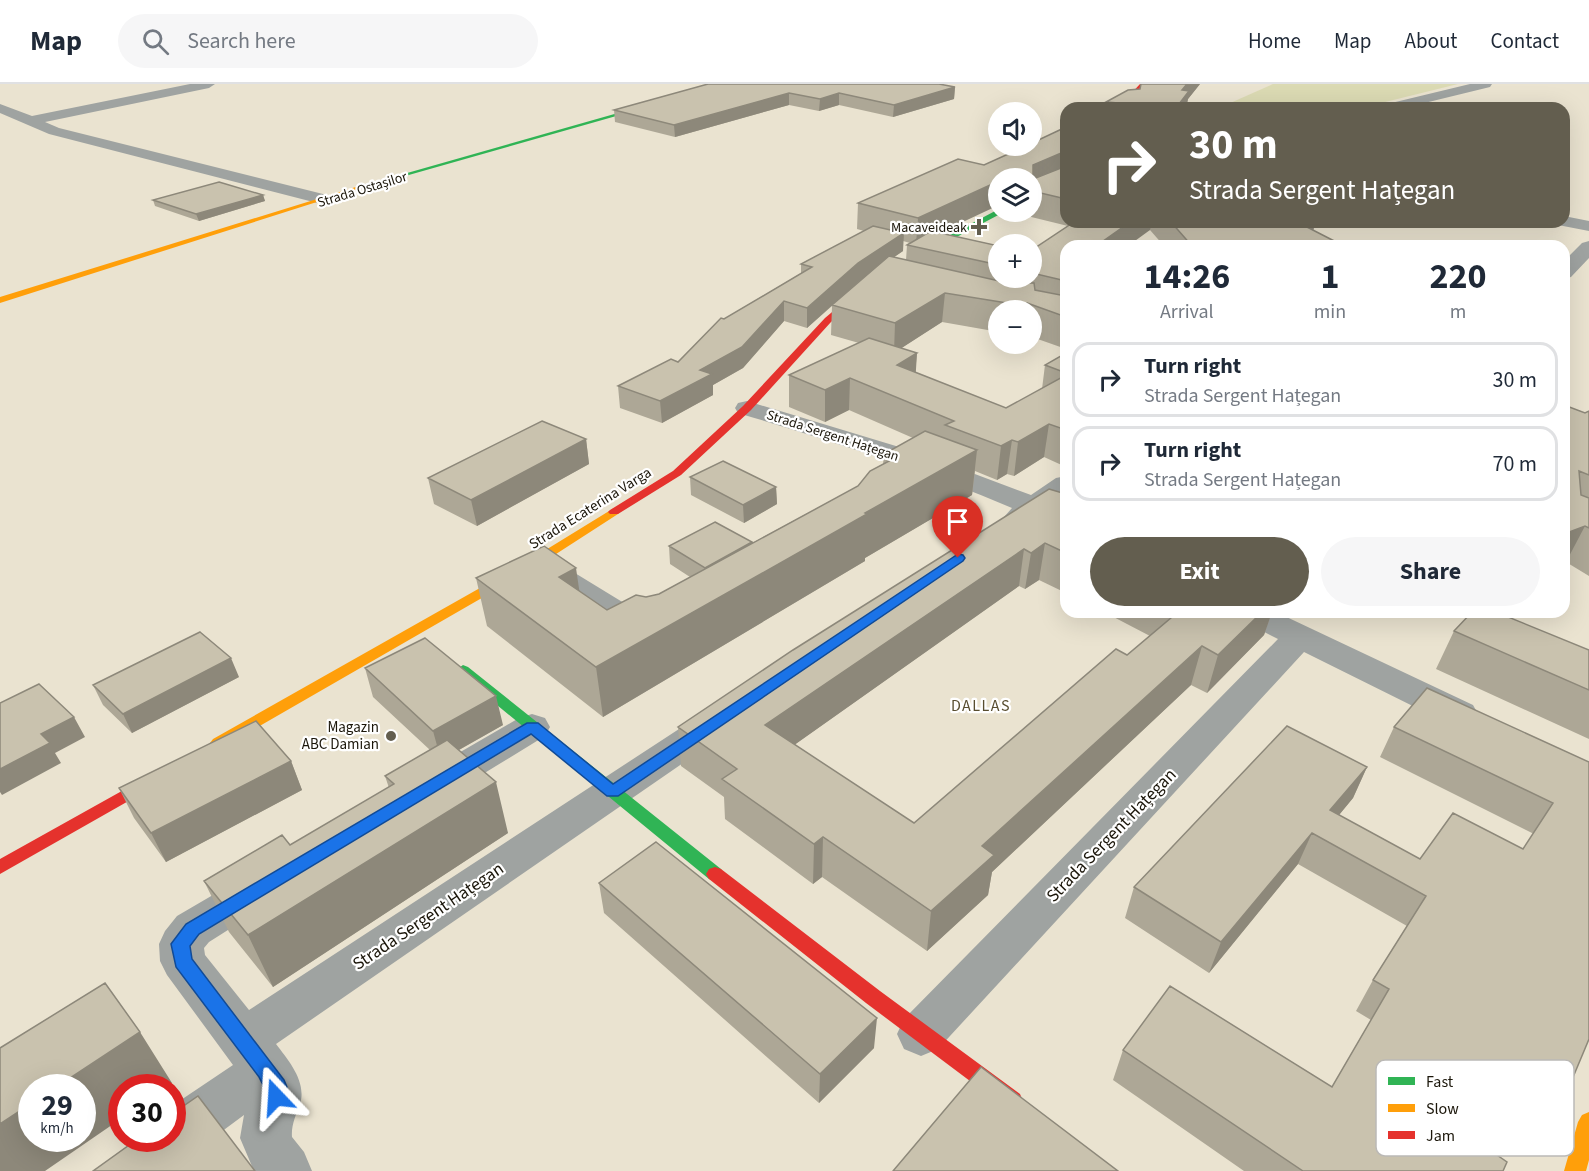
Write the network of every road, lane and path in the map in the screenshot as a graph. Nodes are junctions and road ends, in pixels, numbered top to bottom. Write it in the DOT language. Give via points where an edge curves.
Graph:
graph roads {
  1 [pos="209,84"];
  2 [pos="726,84"];
  3 [pos="1143,84"];
  4 [pos="1486,84"];
  5 [pos="1129,102"];
  6 [pos="1412,102"];
  7 [pos="0,108"];
  8 [pos="30,121"];
  9 [pos="325,200"];
  10 [pos="988,218"];
  11 [pos="1570,222"];
  12 [pos="1589,226"];
  13 [pos="1589,247"];
  14 [pos="897,266"];
  15 [pos="875,280"];
  16 [pos="1570,282"];
  17 [pos="0,300"];
  18 [pos="747,408"];
  19 [pos="919,462"];
  20 [pos="889,479"];
  21 [pos="1060,488"];
  22 [pos="1034,507"];
  23 [pos="1060,519"];
  24 [pos="995,533"];
  25 [pos="535,562"];
  26 [pos="1262,618"];
  27 [pos="670,621"];
  28 [pos="1300,636"];
  29 [pos="451,661"];
  30 [pos="740,706"];
  31 [pos="532,727"];
  32 [pos="1493,730"];
  33 [pos="207,749"];
  34 [pos="176,767"];
  35 [pos="612,792"];
  36 [pos="399,807"];
  37 [pos="0,867"];
  38 [pos="285,874"];
  39 [pos="921,1034"];
  40 [pos="255,1055"];
  41 [pos="1025,1109"];
  42 [pos="186,1121"];
  43 [pos="1589,1122"];
  44 [pos="285,1171"];
  45 [pos="1575,1171"];
  1 -- 8 [label="street"];
  2 -- 9 [label="street, Strada Ostașilor" via="569,125"];
  3 -- 5 [label="street"];
  4 -- 6 [label="street"];
  7 -- 8 [label="street"];
  8 -- 9 [label="street" via="54,131"];
  9 -- 17 [label="street, Strada Ostașilor"];
  10 -- 14 [label="street"];
  11 -- 12 [label="street"];
  13 -- 16 [label="street"];
  15 -- 18 [label="street, Strada Ecaterina Varga" via="828,320"];
  18 -- 19 [label="street, Strada Sergent Hațegan"];
  18 -- 25 [label="street, Strada Ecaterina Varga" via="677,473"];
  19 -- 20 [label="street, Strada Sergent Hațegan"];
  19 -- 22 [label="street, Strada Sergent Hațegan"];
  21 -- 22 [label="street"];
  22 -- 23 [label="street, Strada Sergent Hațegan"];
  22 -- 24 [label="street"];
  25 -- 27 [label="street" via="650,633"];
  25 -- 33 [label="street, Strada Ecaterina Varga" via="419,635"];
  26 -- 28 [label="street"];
  28 -- 32 [label="street"];
  28 -- 39 [label="street, Strada Sergent Hațegan"];
  29 -- 31 [label="street"];
  30 -- 35 [label="street, Strada Sergent Hațegan"];
  31 -- 35 [label="street"];
  31 -- 36 [label="street"];
  34 -- 37 [label="street"];
  35 -- 39 [label="street"];
  35 -- 40 [label="street, Strada Sergent Hațegan"];
  38 -- 40 [label="street" via="193,929 181,944 183,961"];
  39 -- 41 [label="street"];
  40 -- 42 [label="street, Strada Sergent Hațegan"];
  40 -- 44 [label="street" via="277,1087 266,1134"];
  43 -- 45 [label="street"];
}
